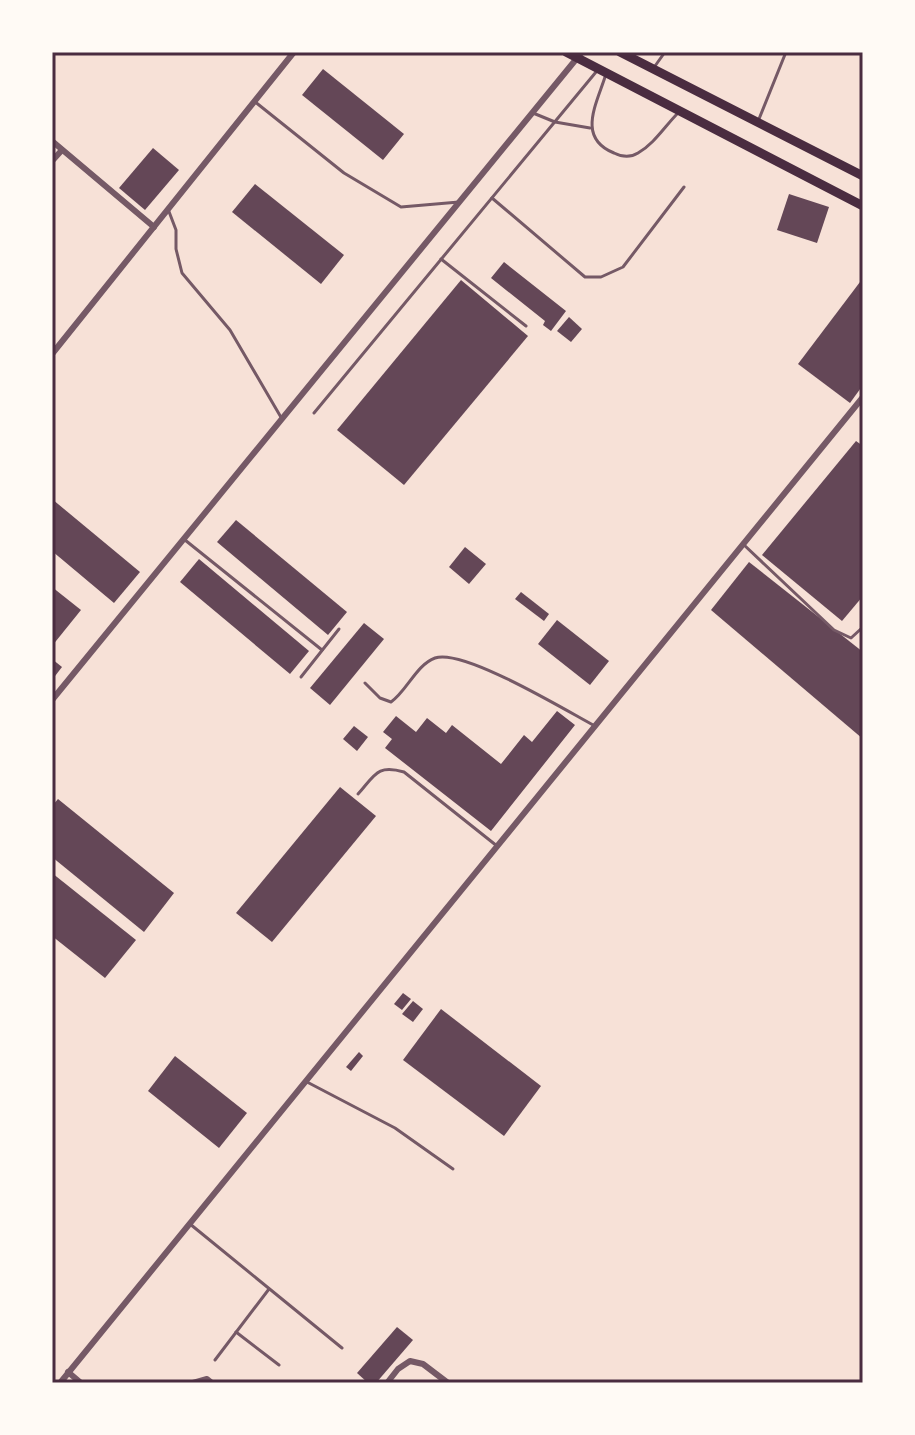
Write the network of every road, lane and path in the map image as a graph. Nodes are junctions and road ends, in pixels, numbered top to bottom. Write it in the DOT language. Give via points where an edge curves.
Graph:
graph roads {
  1 [pos="294,52"];
  2 [pos="566,52"];
  3 [pos="620,52"];
  4 [pos="665,52"];
  5 [pos="786,52"];
  6 [pos="580,55"];
  7 [pos="653,69"];
  8 [pos="603,71"];
  9 [pos="254,101"];
  10 [pos="680,110"];
  11 [pos="533,113"];
  12 [pos="555,122"];
  13 [pos="757,122"];
  14 [pos="592,129"];
  15 [pos="52,141"];
  16 [pos="62,150"];
  17 [pos="52,161"];
  18 [pos="863,176"];
  19 [pos="684,187"];
  20 [pos="492,198"];
  21 [pos="460,202"];
  22 [pos="863,206"];
  23 [pos="168,209"];
  24 [pos="154,227"];
  25 [pos="441,259"];
  26 [pos="526,326"];
  27 [pos="52,354"];
  28 [pos="863,397"];
  29 [pos="314,413"];
  30 [pos="282,419"];
  31 [pos="184,540"];
  32 [pos="742,544"];
  33 [pos="863,627"];
  34 [pos="339,629"];
  35 [pos="322,650"];
  36 [pos="301,677"];
  37 [pos="365,683"];
  38 [pos="52,700"];
  39 [pos="595,726"];
  40 [pos="358,794"];
  41 [pos="497,846"];
  42 [pos="307,1082"];
  43 [pos="453,1169"];
  44 [pos="190,1224"];
  45 [pos="269,1289"];
  46 [pos="236,1332"];
  47 [pos="342,1348"];
  48 [pos="215,1360"];
  49 [pos="279,1365"];
  50 [pos="68,1372"];
  51 [pos="60,1383"];
  52 [pos="81,1383"];
  53 [pos="193,1383"];
  54 [pos="212,1383"];
  55 [pos="387,1383"];
  56 [pos="448,1383"];
  1 -- 9 [label="street"];
  2 -- 6 [label="main road"];
  3 -- 7 [label="main road"];
  4 -- 7 [label="lane"];
  5 -- 13 [label="lane"];
  6 -- 8 [label="main road"];
  6 -- 11 [label="street"];
  7 -- 13 [label="main road"];
  8 -- 10 [label="main road"];
  8 -- 12 [label="lane"];
  8 -- 14 [label="lane"];
  9 -- 21 [label="lane" via="344,173 401,207"];
  9 -- 23 [label="street"];
  10 -- 14 [label="lane" via="634,156 605,149 595,141"];
  10 -- 22 [label="main road"];
  11 -- 12 [label="lane"];
  11 -- 21 [label="street"];
  12 -- 14 [label="lane"];
  12 -- 20 [label="lane"];
  13 -- 18 [label="main road"];
  15 -- 16 [label="street"];
  16 -- 17 [label="street"];
  16 -- 24 [label="street"];
  19 -- 20 [label="lane" via="623,267 601,277 585,277"];
  20 -- 25 [label="lane"];
  21 -- 30 [label="street"];
  23 -- 24 [label="street"];
  23 -- 30 [label="lane" via="182,273 230,330"];
  24 -- 27 [label="street"];
  25 -- 26 [label="lane"];
  25 -- 29 [label="lane"];
  28 -- 32 [label="street"];
  30 -- 31 [label="street"];
  31 -- 35 [label="lane"];
  31 -- 38 [label="street"];
  32 -- 33 [label="lane" via="834,630 851,638"];
  32 -- 39 [label="street"];
  34 -- 35 [label="lane"];
  35 -- 36 [label="lane"];
  37 -- 39 [label="lane" via="391,702 433,659 450,656"];
  39 -- 41 [label="street"];
  40 -- 41 [label="lane" via="379,770 404,772"];
  41 -- 42 [label="street"];
  42 -- 43 [label="lane" via="395,1128"];
  42 -- 44 [label="street"];
  44 -- 45 [label="lane"];
  44 -- 50 [label="street"];
  45 -- 46 [label="lane"];
  45 -- 47 [label="lane"];
  46 -- 48 [label="lane"];
  46 -- 49 [label="lane"];
  50 -- 51 [label="street"];
  50 -- 52 [label="street"];
  53 -- 54 [label="street"];
  55 -- 56 [label="street" via="410,1361"];
}
